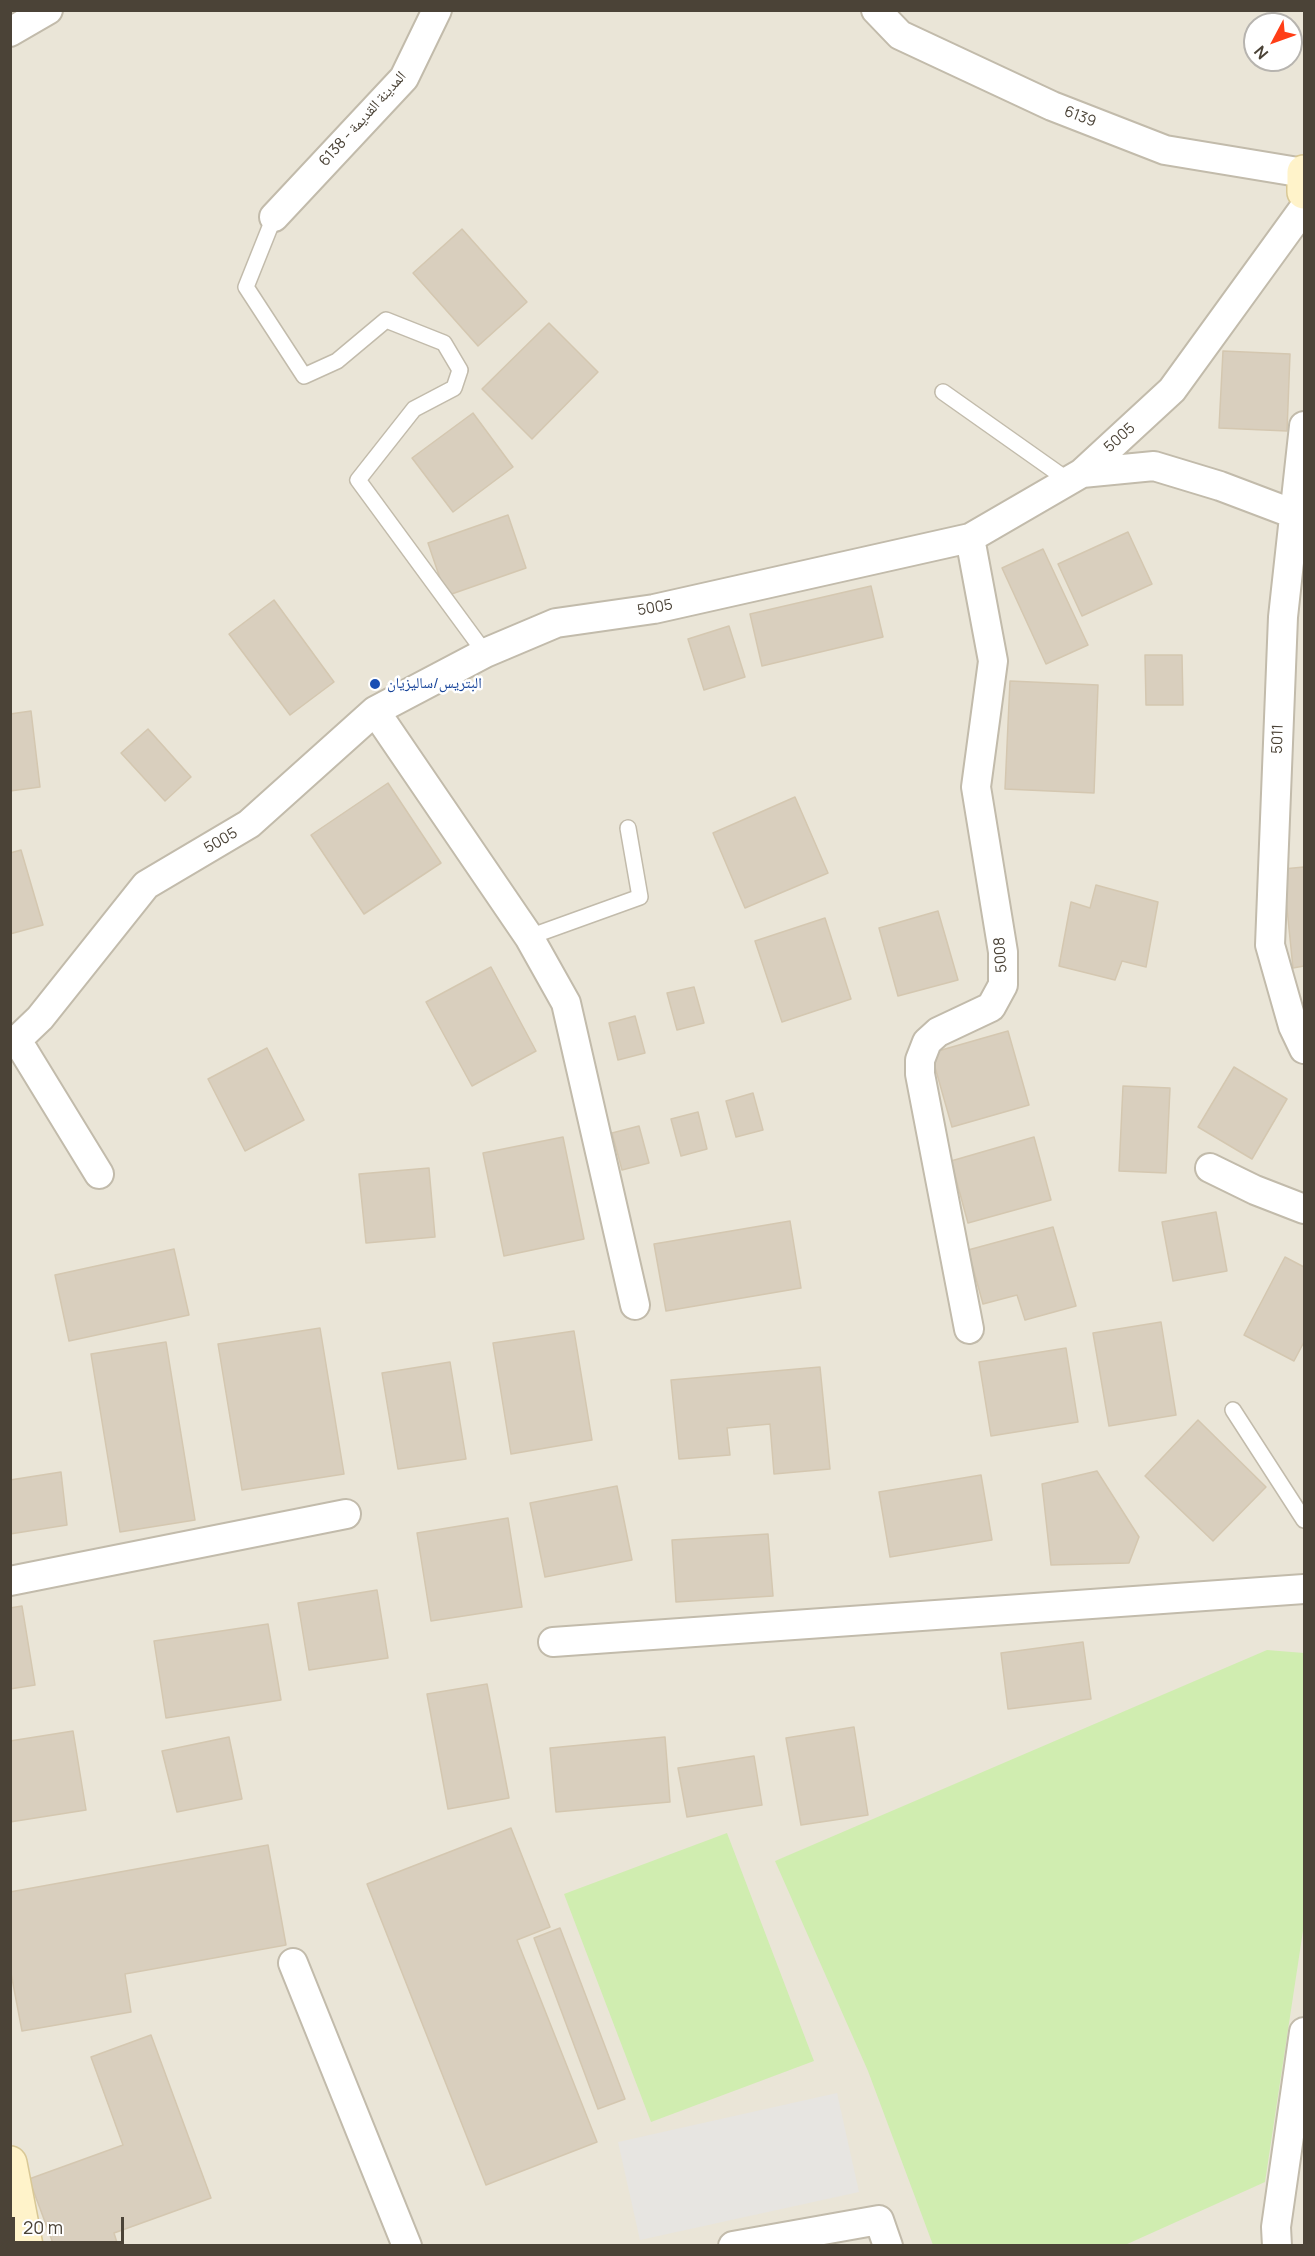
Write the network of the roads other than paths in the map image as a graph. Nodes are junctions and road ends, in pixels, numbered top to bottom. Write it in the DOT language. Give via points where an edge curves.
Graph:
graph roads {
  1 [pos="48,10"];
  2 [pos="437,10"];
  3 [pos="876,10"];
  4 [pos="10,32"];
  5 [pos="1304,173"];
  6 [pos="1305,192"];
  7 [pos="1305,208"];
  8 [pos="274,217"];
  9 [pos="943,392"];
  10 [pos="1305,426"];
  11 [pos="1075,477"];
  12 [pos="1294,514"];
  13 [pos="970,538"];
  14 [pos="485,653"];
  15 [pos="375,711"];
  16 [pos="628,828"];
  17 [pos="530,937"];
  18 [pos="14,1040"];
  19 [pos="1305,1049"];
  20 [pos="1210,1168"];
  21 [pos="99,1174"];
  22 [pos="1305,1209"];
  23 [pos="635,1305"];
  24 [pos="969,1329"];
  25 [pos="1233,1410"];
  26 [pos="346,1514"];
  27 [pos="1305,1520"];
  28 [pos="10,1581"];
  29 [pos="1305,1589"];
  30 [pos="553,1642"];
  31 [pos="293,1963"];
  32 [pos="1305,2032"];
  33 [pos="10,2163"];
  34 [pos="19,2226"];
  35 [pos="407,2246"];
  36 [pos="733,2246"];
  37 [pos="888,2246"];
  38 [pos="1277,2246"];
  1 -- 4 [label="street"];
  2 -- 8 [label="street, المدينة القديمة - 6138" via="404,78"];
  3 -- 5 [label="street, 6139" via="900,36 1052,106 1165,150"];
  5 -- 6 [label="street"];
  7 -- 11 [label="street, 5005" via="1172,390"];
  8 -- 14 [label="lane" via="246,287 304,376 337,361 386,320 444,343 460,370 454,388 414,409 358,480"];
  9 -- 11 [label="lane"];
  10 -- 12 [label="street, 5011"];
  11 -- 12 [label="street" via="1154,466"];
  11 -- 13 [label="street, 5005"];
  12 -- 19 [label="street, 5011" via="1283,617 1270,945 1293,1026"];
  13 -- 14 [label="street, 5005" via="654,609 556,623"];
  13 -- 24 [label="street, 5008" via="993,662 976,787 1003,952 1003,985 991,1007 938,1032 927,1042 920,1074"];
  14 -- 15 [label="street, 5005"];
  15 -- 17 [label="street"];
  15 -- 18 [label="street, 5005" via="249,824 146,885 40,1018"];
  16 -- 17 [label="lane" via="639,897"];
  17 -- 23 [label="street" via="566,1003"];
  18 -- 21 [label="street"];
  20 -- 22 [label="street"];
  25 -- 27 [label="lane"];
  26 -- 28 [label="street"];
  29 -- 30 [label="street"];
  31 -- 35 [label="street"];
  32 -- 38 [label="street" via="1276,2227"];
  33 -- 34 [label="street"];
  36 -- 37 [label="street" via="879,2220"];
}
